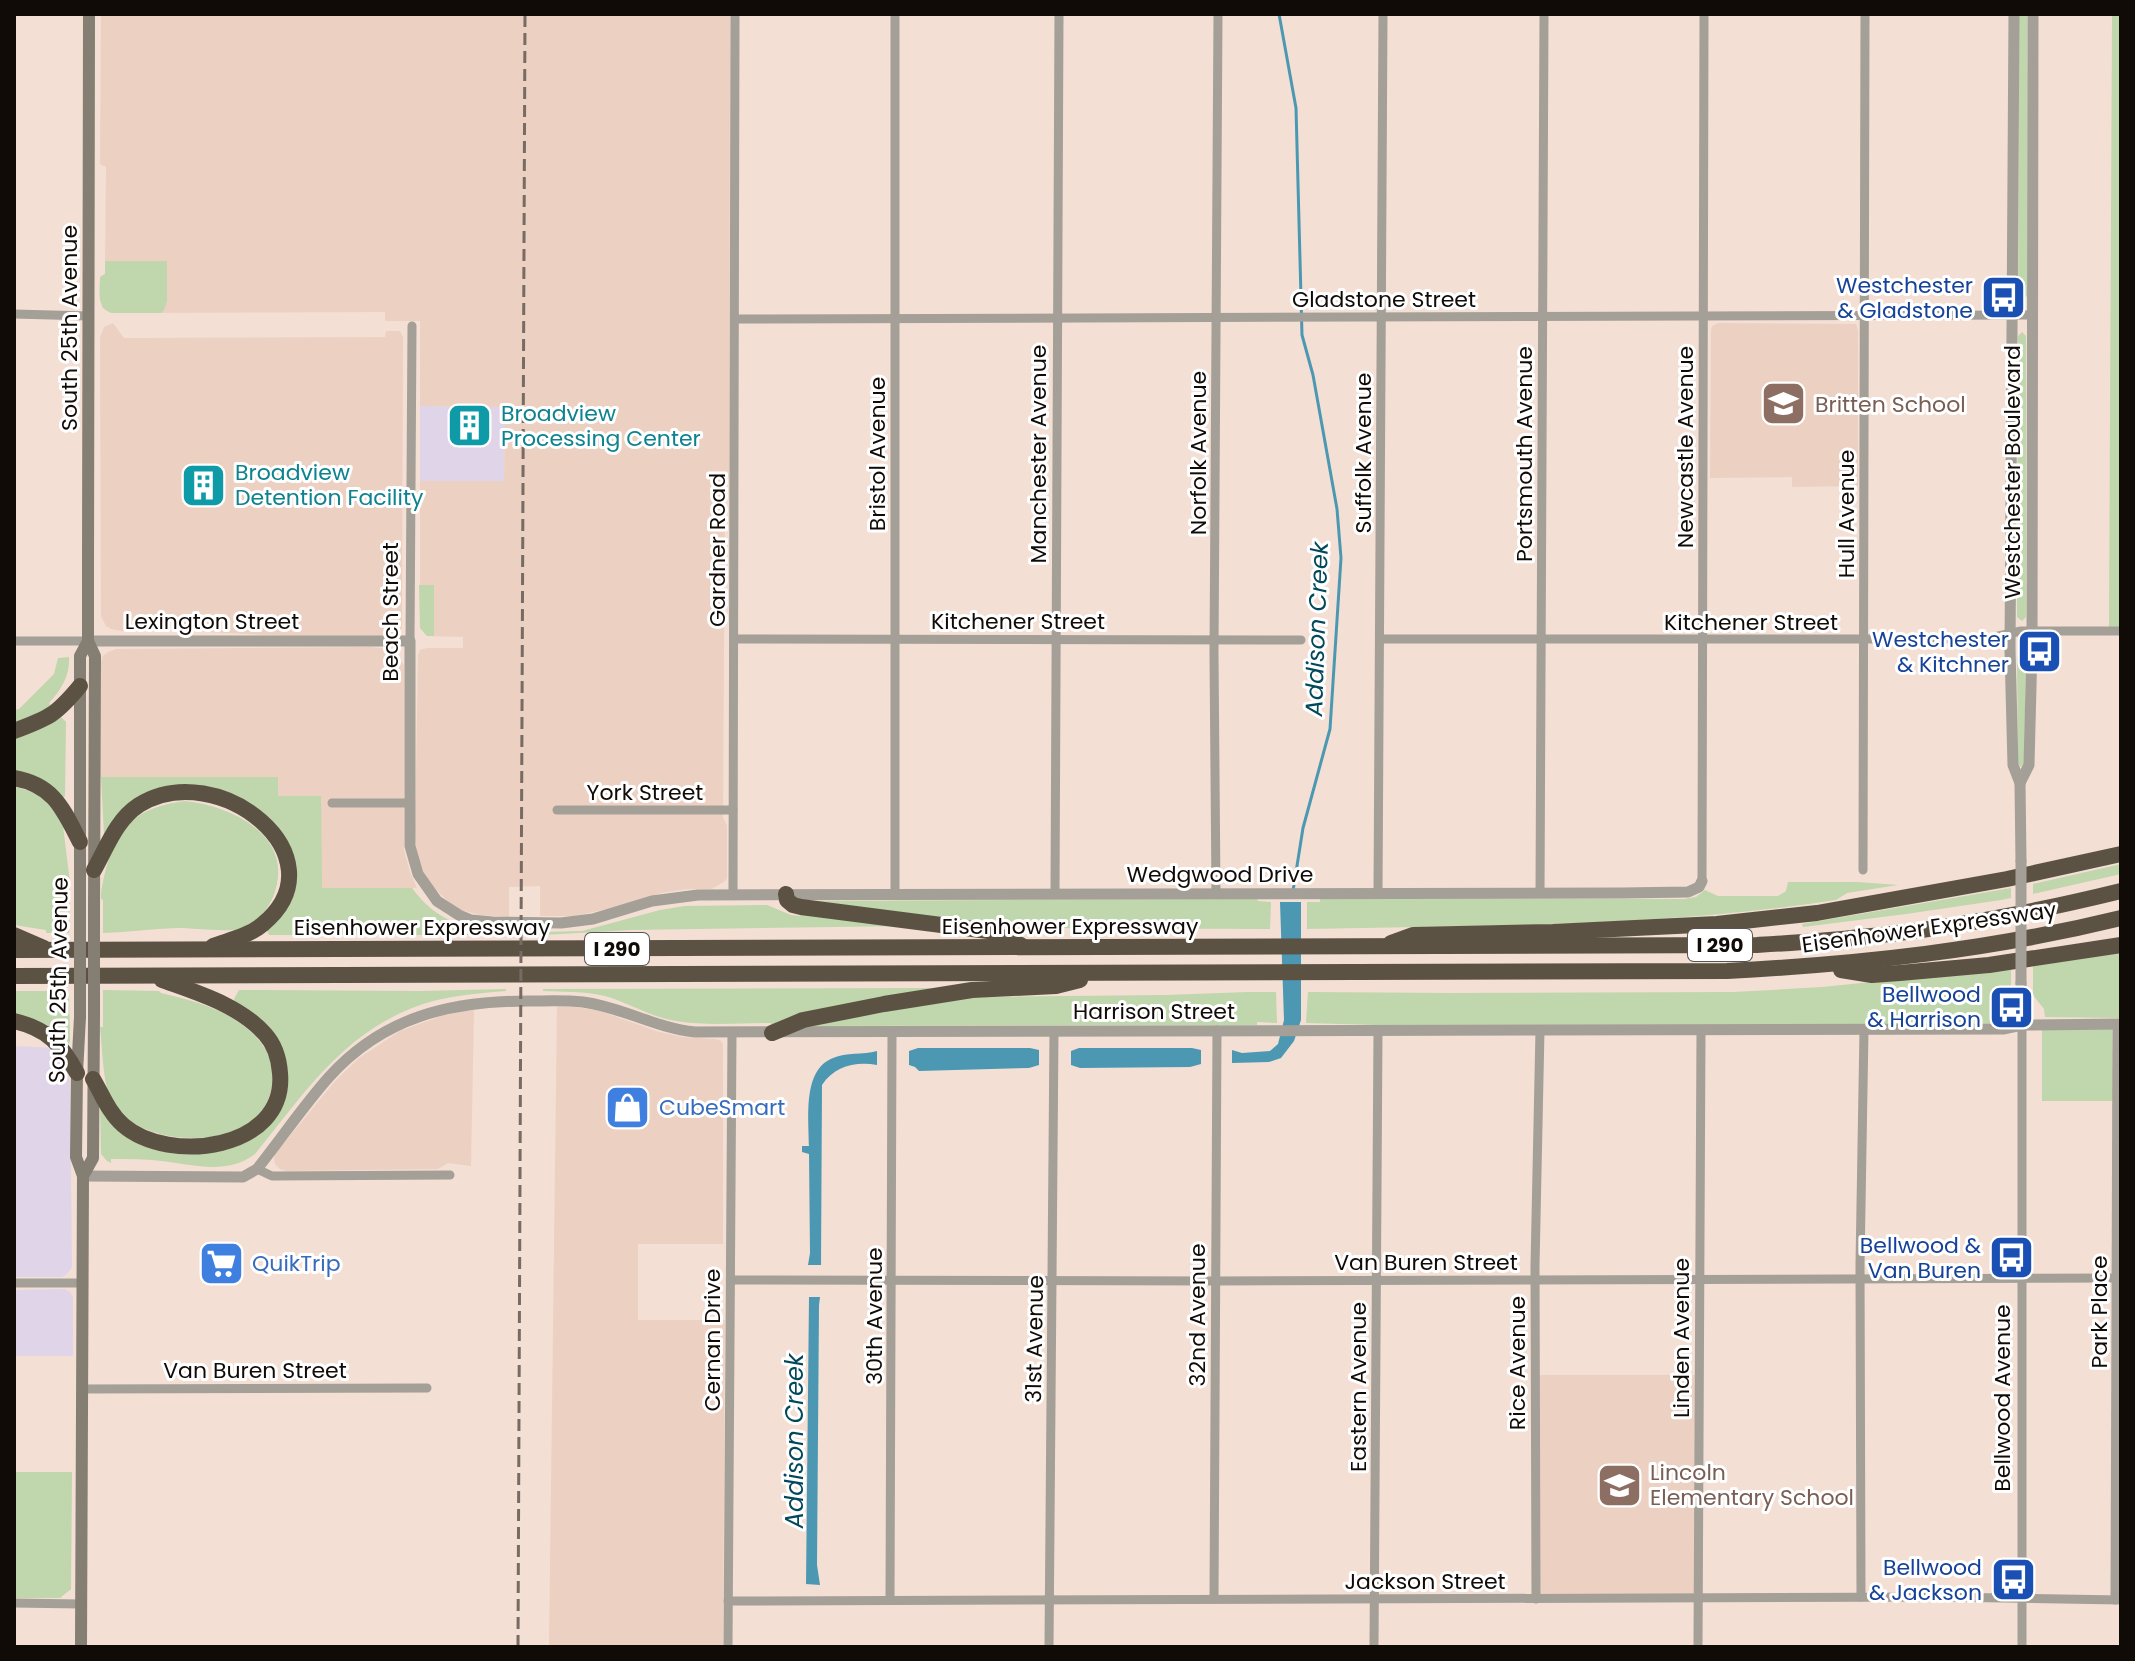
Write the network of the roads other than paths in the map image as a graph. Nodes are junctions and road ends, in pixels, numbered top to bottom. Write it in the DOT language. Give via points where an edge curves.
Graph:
graph roads {
  1 [pos="89,14"];
  2 [pos="735,14"];
  3 [pos="895,14"];
  4 [pos="1059,14"];
  5 [pos="1218,14"];
  6 [pos="1383,14"];
  7 [pos="1544,14"];
  8 [pos="1704,14"];
  9 [pos="1865,14"];
  10 [pos="2014,14"];
  11 [pos="2033,14"];
  12 [pos="14,314"];
  13 [pos="2012,315"];
  14 [pos="2032,315"];
  15 [pos="89,316"];
  16 [pos="1865,316"];
  17 [pos="1217,317"];
  18 [pos="1381,317"];
  19 [pos="1542,317"];
  20 [pos="1703,317"];
  21 [pos="1057,318"];
  22 [pos="735,319"];
  23 [pos="896,319"];
  24 [pos="412,326"];
  25 [pos="2032,631"];
  26 [pos="2121,631"];
  27 [pos="2010,633"];
  28 [pos="735,639"];
  29 [pos="894,639"];
  30 [pos="1055,639"];
  31 [pos="1215,639"];
  32 [pos="1380,639"];
  33 [pos="1301,640"];
  34 [pos="1541,640"];
  35 [pos="1702,640"];
  36 [pos="1864,640"];
  37 [pos="14,641"];
  38 [pos="88,641"];
  39 [pos="410,641"];
  40 [pos="80,686"];
  41 [pos="14,731"];
  42 [pos="14,778"];
  43 [pos="2020,783"];
  44 [pos="332,803"];
  45 [pos="409,803"];
  46 [pos="557,810"];
  47 [pos="733,810"];
  48 [pos="80,842"];
  49 [pos="2121,854"];
  50 [pos="2021,861"];
  51 [pos="94,870"];
  52 [pos="1863,870"];
  53 [pos="1702,881"];
  54 [pos="2121,891"];
  55 [pos="1216,893"];
  56 [pos="1378,893"];
  57 [pos="1540,893"];
  58 [pos="733,894"];
  59 [pos="786,894"];
  60 [pos="895,894"];
  61 [pos="1055,894"];
  62 [pos="2121,918"];
  63 [pos="14,935"];
  64 [pos="2121,945"];
  65 [pos="1379,947"];
  66 [pos="1030,948"];
  67 [pos="14,950"];
  68 [pos="49,950"];
  69 [pos="203,950"];
  70 [pos="1824,966"];
  71 [pos="1105,973"];
  72 [pos="149,975"];
  73 [pos="14,976"];
  74 [pos="14,1021"];
  75 [pos="2119,1024"];
  76 [pos="2022,1025"];
  77 [pos="1217,1030"];
  78 [pos="1540,1030"];
  79 [pos="1701,1030"];
  80 [pos="1864,1030"];
  81 [pos="1054,1031"];
  82 [pos="1378,1031"];
  83 [pos="732,1032"];
  84 [pos="892,1032"];
  85 [pos="772,1033"];
  86 [pos="85,1076"];
  87 [pos="257,1169"];
  88 [pos="450,1175"];
  89 [pos="83,1176"];
  90 [pos="2119,1278"];
  91 [pos="1699,1279"];
  92 [pos="1860,1279"];
  93 [pos="2022,1279"];
  94 [pos="731,1280"];
  95 [pos="1377,1280"];
  96 [pos="1535,1280"];
  97 [pos="892,1281"];
  98 [pos="1052,1281"];
  99 [pos="1215,1281"];
  100 [pos="14,1283"];
  101 [pos="83,1283"];
  102 [pos="427,1388"];
  103 [pos="82,1389"];
  104 [pos="1861,1597"];
  105 [pos="1698,1598"];
  106 [pos="1214,1599"];
  107 [pos="1375,1599"];
  108 [pos="1536,1599"];
  109 [pos="2022,1599"];
  110 [pos="890,1600"];
  111 [pos="1049,1600"];
  112 [pos="2118,1600"];
  113 [pos="728,1601"];
  114 [pos="14,1603"];
  115 [pos="81,1604"];
  116 [pos="81,1647"];
  117 [pos="728,1647"];
  118 [pos="1049,1647"];
  119 [pos="1374,1647"];
  120 [pos="1698,1647"];
  121 [pos="2022,1647"];
  1 -- 15 [label="main road, South 25th Avenue"];
  2 -- 22 [label="street, Gardner Road"];
  3 -- 23 [label="street, Bristol Avenue"];
  4 -- 21 [label="street, Manchester Avenue"];
  5 -- 17 [label="street, Norfolk Avenue"];
  6 -- 18 [label="street, Suffolk Avenue"];
  7 -- 19 [label="street, Portsmouth Avenue"];
  8 -- 20 [label="street, Newcastle Avenue"];
  9 -- 16 [label="street, Hull Avenue"];
  10 -- 13 [label="street, Westchester Boulevard"];
  11 -- 14 [label="street, Westchester Boulevard"];
  12 -- 15 [label="street"];
  13 -- 14 [label="street, Gladstone Street"];
  13 -- 16 [label="street, Gladstone Street"];
  13 -- 27 [label="street, Westchester Boulevard"];
  14 -- 25 [label="street, Westchester Boulevard"];
  15 -- 38 [label="main road, South 25th Avenue"];
  16 -- 20 [label="street, Gladstone Street"];
  16 -- 36 [label="street, Hull Avenue"];
  17 -- 18 [label="street, Gladstone Street"];
  17 -- 21 [label="street, Gladstone Street"];
  17 -- 31 [label="street, Norfolk Avenue"];
  18 -- 19 [label="street, Gladstone Street"];
  18 -- 32 [label="street, Suffolk Avenue"];
  19 -- 20 [label="street, Gladstone Street"];
  19 -- 34 [label="street, Portsmouth Avenue"];
  20 -- 35 [label="street, Newcastle Avenue"];
  21 -- 23 [label="street, Gladstone Street"];
  21 -- 30 [label="street, Manchester Avenue"];
  22 -- 23 [label="street, Gladstone Street"];
  22 -- 28 [label="street, Gardner Road"];
  23 -- 29 [label="street, Bristol Avenue"];
  24 -- 39 [label="street, Beach Street"];
  25 -- 26 [label="street, Kitchener Street"];
  25 -- 27 [label="street, Kitchener Street"];
  25 -- 43 [label="street, Westchester Boulevard" via="2029,765"];
  27 -- 36 [label="street, Kitchener Street" via="1985,639"];
  27 -- 43 [label="street, Westchester Boulevard" via="2013,765"];
  28 -- 29 [label="street, Kitchener Street"];
  28 -- 47 [label="street, Gardner Road"];
  29 -- 30 [label="street, Kitchener Street"];
  29 -- 60 [label="street, Bristol Avenue"];
  30 -- 31 [label="street, Kitchener Street"];
  30 -- 61 [label="street, Manchester Avenue"];
  31 -- 33 [label="street, Kitchener Street"];
  31 -- 55 [label="street, Norfolk Avenue"];
  32 -- 34 [label="street, Kitchener Street"];
  32 -- 56 [label="street, Suffolk Avenue"];
  34 -- 35 [label="street, Kitchener Street"];
  34 -- 57 [label="street, Portsmouth Avenue"];
  35 -- 36 [label="street, Kitchener Street"];
  35 -- 53 [label="street, Newcastle Avenue"];
  36 -- 52 [label="street, Hull Avenue"];
  37 -- 38 [label="street, Lexington Street"];
  38 -- 39 [label="street, Lexington Street"];
  38 -- 40 [label="main road, South 25th Avenue" via="80,656"];
  38 -- 51 [label="main road, South 25th Avenue" via="95,656"];
  39 -- 45 [label="street, Beach Street"];
  40 -- 41 [label="highway" via="57,712"];
  40 -- 48 [label="main road, South 25th Avenue"];
  42 -- 48 [label="highway" via="51,794"];
  43 -- 50 [label="street, Westchester Boulevard"];
  44 -- 45 [label="street"];
  45 -- 58 [label="street, Beach Street" via="410,846 418,874 437,901 471,920 576,921 673,897"];
  46 -- 47 [label="street, York Street"];
  47 -- 58 [label="street, Gardner Road"];
  48 -- 86 [label="main road, South 25th Avenue, bridge"];
  49 -- 65 [label="highway" via="1817,913 1717,924 1413,935"];
  50 -- 76 [label="street, Bellwood Avenue, bridge"];
  51 -- 69 [label="highway" via="118,825 153,799 205,794 255,815 283,849 288,876 283,899 261,926"];
  51 -- 86 [label="main road, South 25th Avenue, bridge" via="94,1017"];
  53 -- 57 [label="street, Wedgwood Drive" via="1688,892"];
  54 -- 65 [label="highway, Eisenhower Expressway / I 290" via="2000,917 1861,938 1757,945"];
  55 -- 56 [label="street, Wedgwood Drive"];
  55 -- 61 [label="street, Wedgwood Drive"];
  56 -- 57 [label="street, Wedgwood Drive"];
  58 -- 59 [label="street, Wedgwood Drive"];
  59 -- 60 [label="street, Wedgwood Drive"];
  59 -- 66 [label="highway" via="801,907 988,931"];
  60 -- 61 [label="street, Wedgwood Drive"];
  62 -- 70 [label="highway, Eisenhower Expressway / I 290" via="2003,942"];
  63 -- 68 [label="highway"];
  64 -- 70 [label="highway" via="1989,965 1872,975"];
  65 -- 66 [label="highway, Eisenhower Expressway / I 290"];
  66 -- 69 [label="highway, Eisenhower Expressway / I 290"];
  67 -- 68 [label="highway, Eisenhower Expressway / I 290"];
  68 -- 69 [label="highway, Eisenhower Expressway / I 290"];
  70 -- 71 [label="highway, Eisenhower Expressway / I 290" via="1727,971"];
  71 -- 72 [label="highway, Eisenhower Expressway / I 290"];
  71 -- 85 [label="highway" via="1056,986 972,990 884,1004 803,1020"];
  72 -- 73 [label="highway, Eisenhower Expressway / I 290"];
  72 -- 86 [label="highway" via="229,1006 263,1032 280,1068 272,1110 256,1128 234,1139 171,1145 121,1124"];
  74 -- 86 [label="highway" via="48,1035"];
  75 -- 76 [label="street, Harrison Street"];
  75 -- 90 [label="street, Park Place"];
  76 -- 80 [label="street, Harrison Street"];
  76 -- 93 [label="street, Bellwood Avenue"];
  77 -- 81 [label="street, Harrison Street"];
  77 -- 82 [label="street, Harrison Street"];
  77 -- 99 [label="street, 32nd Avenue"];
  78 -- 79 [label="street, Harrison Street"];
  78 -- 82 [label="street, Harrison Street"];
  78 -- 96 [label="street, Rice Avenue"];
  79 -- 80 [label="street, Harrison Street"];
  79 -- 91 [label="street, Linden Avenue"];
  80 -- 92 [label="street"];
  81 -- 84 [label="street, Harrison Street"];
  81 -- 98 [label="street, 31st Avenue"];
  82 -- 95 [label="street, Eastern Avenue"];
  83 -- 85 [label="street, Harrison Street"];
  83 -- 87 [label="street, Harrison Street" via="676,1030 573,1001 486,1002 438,1010 409,1019 361,1047 328,1079"];
  83 -- 94 [label="street, Cernan Drive"];
  84 -- 85 [label="street, Harrison Street"];
  84 -- 97 [label="street, 30th Avenue"];
  86 -- 89 [label="main road, South 25th Avenue" via="93,1158"];
  87 -- 88 [label="street" via="272,1176"];
  87 -- 89 [label="street" via="243,1177"];
  89 -- 101 [label="main road, South 25th Avenue"];
  90 -- 93 [label="street, Van Buren Street"];
  90 -- 112 [label="street, Park Place"];
  91 -- 92 [label="street, Van Buren Street"];
  91 -- 96 [label="street, Van Buren Street"];
  91 -- 105 [label="street, Linden Avenue"];
  92 -- 93 [label="street, Van Buren Street"];
  92 -- 104 [label="street"];
  93 -- 109 [label="street, Bellwood Avenue"];
  94 -- 97 [label="street, Van Buren Street"];
  94 -- 113 [label="street, Cernan Drive"];
  95 -- 96 [label="street, Van Buren Street"];
  95 -- 99 [label="street, Van Buren Street"];
  95 -- 107 [label="street, Eastern Avenue"];
  96 -- 108 [label="street, Rice Avenue"];
  97 -- 98 [label="street, Van Buren Street"];
  97 -- 110 [label="street, 30th Avenue"];
  98 -- 99 [label="street, Van Buren Street"];
  98 -- 111 [label="street, 31st Avenue"];
  99 -- 106 [label="street, 32nd Avenue"];
  100 -- 101 [label="street"];
  101 -- 103 [label="main road, South 25th Avenue"];
  102 -- 103 [label="street, Van Buren Street"];
  103 -- 115 [label="main road, South 25th Avenue"];
  104 -- 105 [label="street, Jackson Street"];
  104 -- 109 [label="street, Jackson Street"];
  105 -- 108 [label="street, Jackson Street"];
  105 -- 120 [label="street, Linden Avenue"];
  106 -- 107 [label="street, Jackson Street"];
  106 -- 111 [label="street, Jackson Street"];
  107 -- 108 [label="street, Jackson Street"];
  107 -- 119 [label="street, Eastern Avenue"];
  109 -- 112 [label="street, Jackson Street"];
  109 -- 121 [label="street, Bellwood Avenue"];
  110 -- 111 [label="street, Jackson Street"];
  110 -- 113 [label="street, Jackson Street"];
  111 -- 118 [label="street, 31st Avenue"];
  113 -- 117 [label="street, Cernan Drive"];
  114 -- 115 [label="street"];
  115 -- 116 [label="main road, South 25th Avenue"];
}
